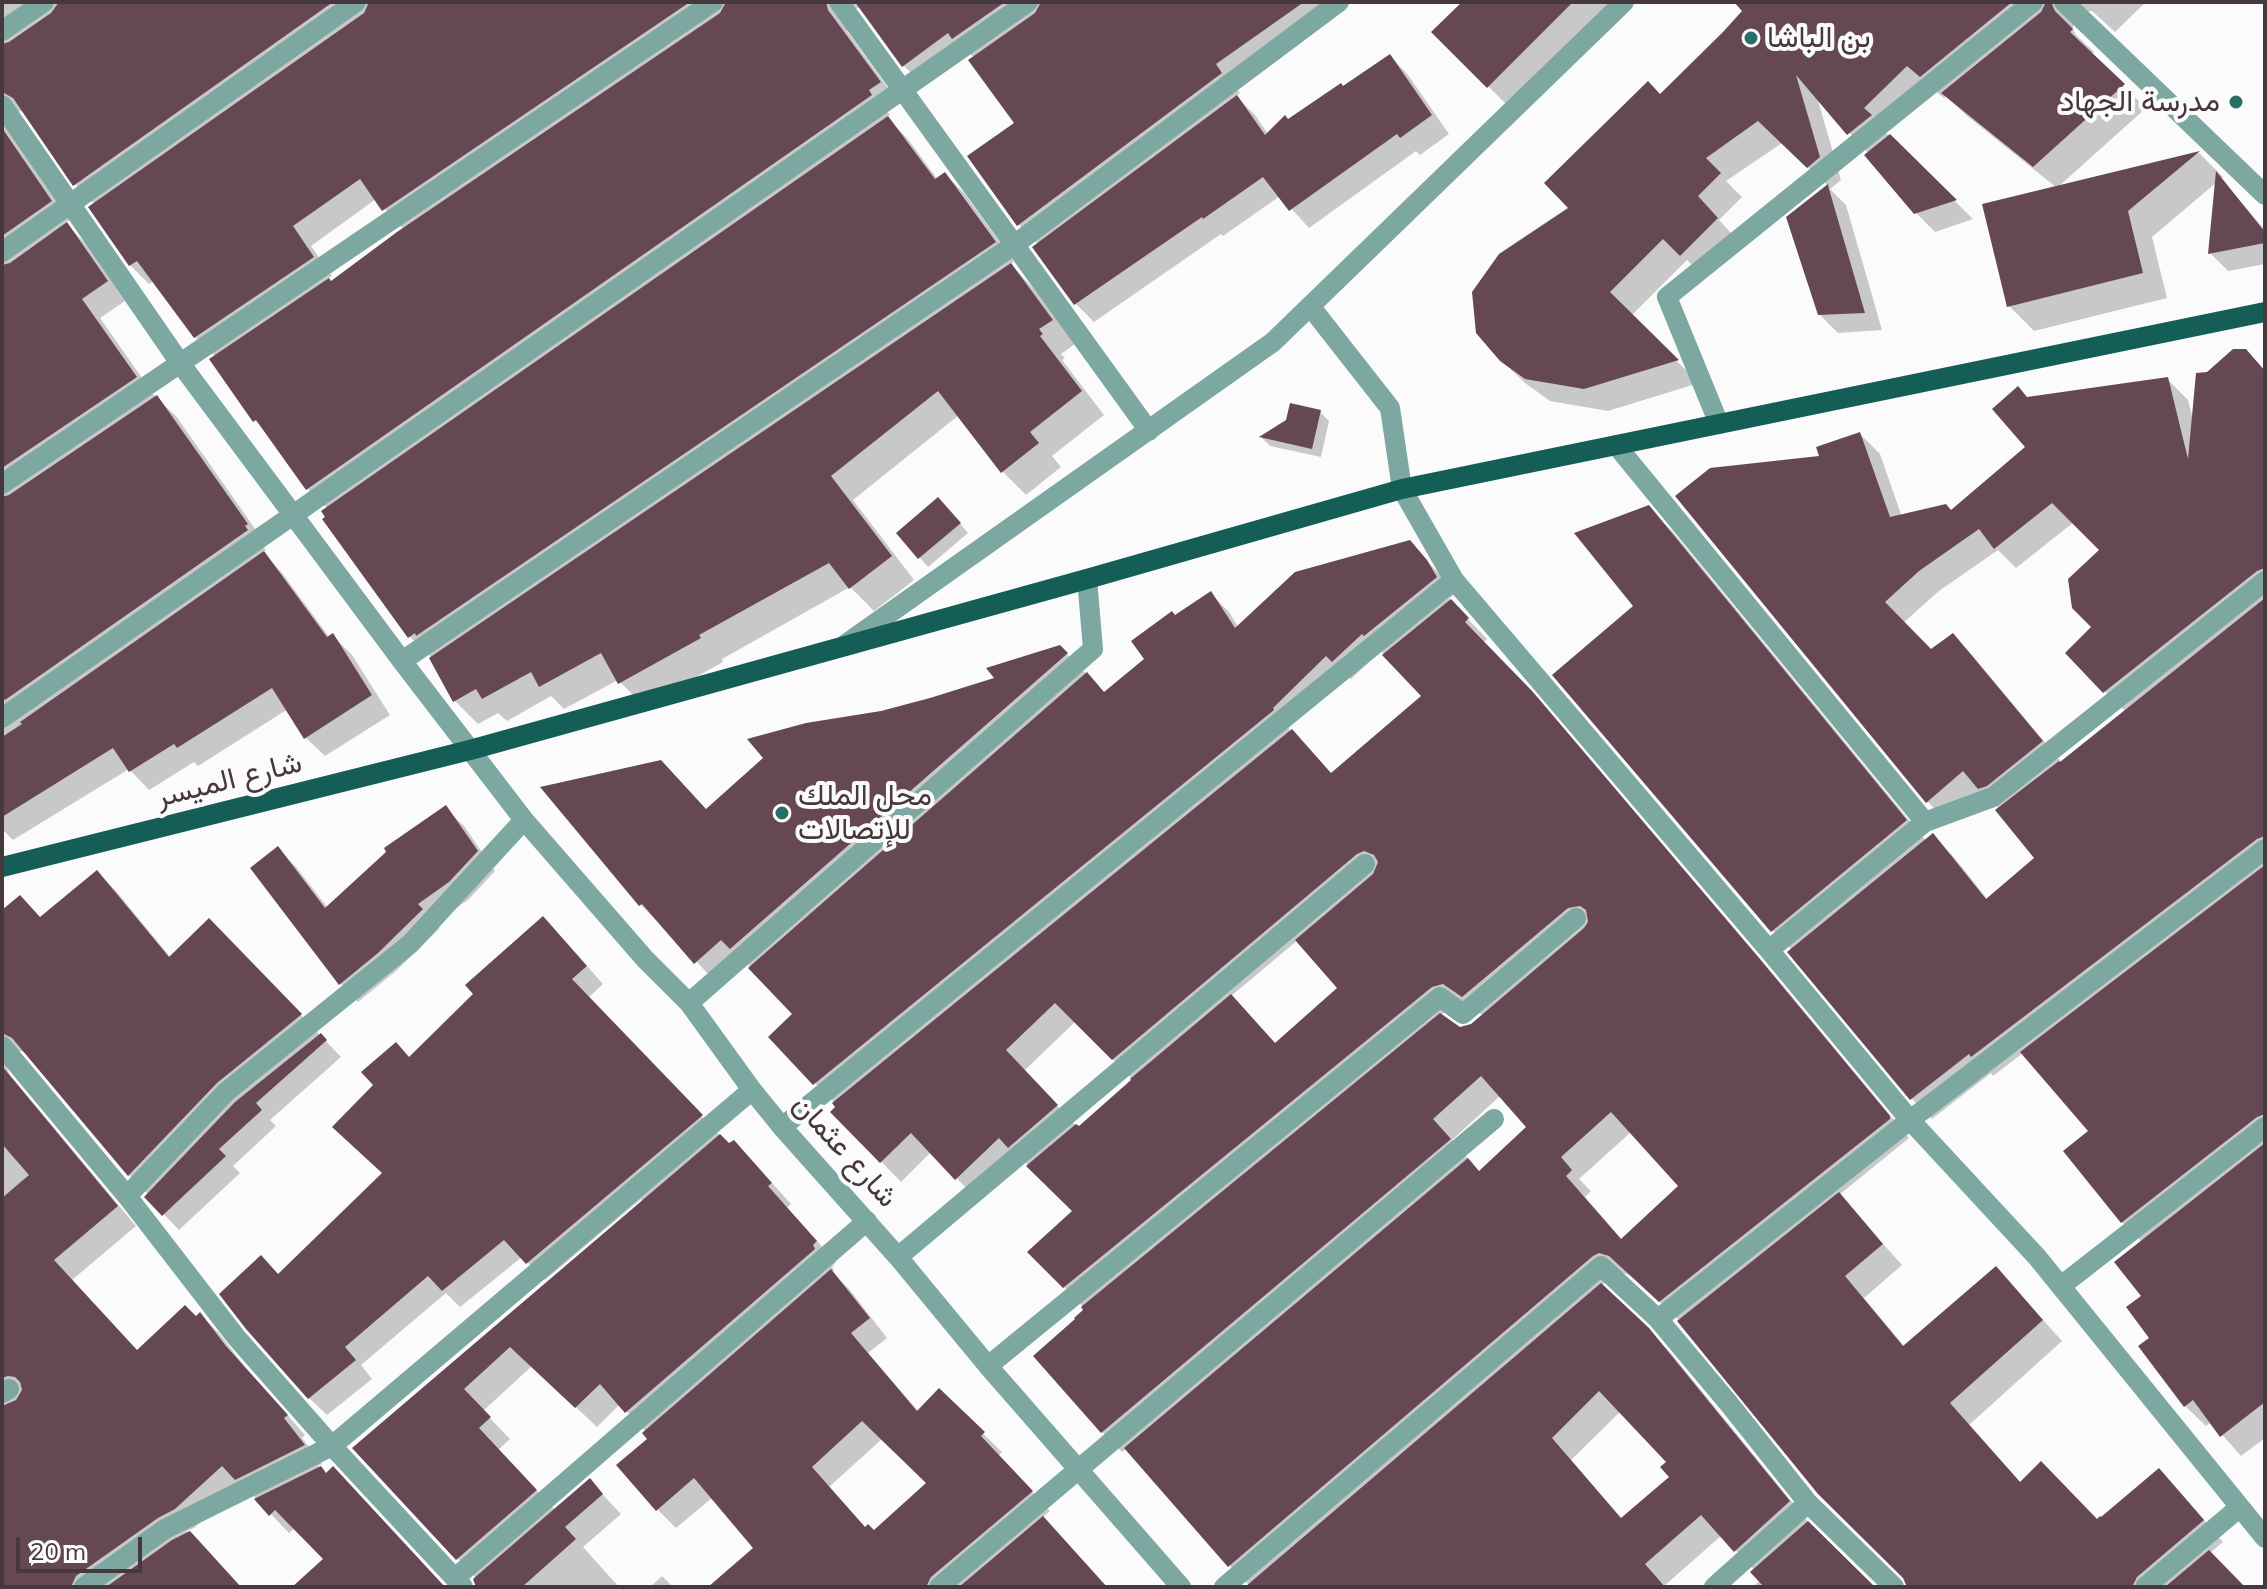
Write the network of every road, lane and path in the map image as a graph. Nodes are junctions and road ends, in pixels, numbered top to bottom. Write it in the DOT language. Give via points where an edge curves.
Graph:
graph roads {
  1 [pos="44,2"];
  2 [pos="356,2"];
  3 [pos="713,2"];
  4 [pos="839,2"];
  5 [pos="1028,2"];
  6 [pos="1339,2"];
  7 [pos="1624,2"];
  8 [pos="2033,2"];
  9 [pos="2064,2"];
  10 [pos="2,31"];
  11 [pos="903,91"];
  12 [pos="2,105"];
  13 [pos="2265,195"];
  14 [pos="70,204"];
  15 [pos="1014,245"];
  16 [pos="2,252"];
  17 [pos="1310,306"];
  18 [pos="2265,312"];
  19 [pos="180,363"];
  20 [pos="1719,424"];
  21 [pos="1149,431"];
  22 [pos="1616,445"];
  23 [pos="2,484"];
  24 [pos="1402,489"];
  25 [pos="293,514"];
  26 [pos="1087,579"];
  27 [pos="1454,580"];
  28 [pos="2265,581"];
  29 [pos="843,647"];
  30 [pos="402,661"];
  31 [pos="2,718"];
  32 [pos="470,750"];
  33 [pos="524,820"];
  34 [pos="1925,822"];
  35 [pos="2265,849"];
  36 [pos="1365,864"];
  37 [pos="2,867"];
  38 [pos="1576,918"];
  39 [pos="1769,950"];
  40 [pos="689,1003"];
  41 [pos="2,1046"];
  42 [pos="752,1090"];
  43 [pos="1494,1119"];
  44 [pos="1910,1120"];
  45 [pos="782,1127"];
  46 [pos="2265,1127"];
  47 [pos="127,1196"];
  48 [pos="867,1221"];
  49 [pos="898,1257"];
  50 [pos="2061,1286"];
  51 [pos="1658,1319"];
  52 [pos="988,1366"];
  53 [pos="332,1446"];
  54 [pos="1077,1470"];
  55 [pos="1808,1503"];
  56 [pos="2240,1507"];
  57 [pos="2264,1534"];
  58 [pos="459,1582"];
  59 [pos="84,1587"];
  60 [pos="939,1587"];
  61 [pos="1181,1587"];
  62 [pos="1224,1587"];
  63 [pos="1714,1587"];
  64 [pos="1894,1587"];
  65 [pos="2145,1587"];
  1 -- 10 [label="street"];
  2 -- 14 [label="street"];
  3 -- 19 [label="street"];
  4 -- 11 [label="street"];
  5 -- 11 [label="street"];
  6 -- 15 [label="street"];
  7 -- 17 [label="street"];
  8 -- 20 [label="street" via="1667,297"];
  9 -- 13 [label="street"];
  11 -- 15 [label="street"];
  11 -- 25 [label="street"];
  12 -- 14 [label="street, شارع عثمان"];
  14 -- 16 [label="street"];
  14 -- 19 [label="street, شارع عثمان"];
  15 -- 21 [label="street"];
  15 -- 30 [label="street"];
  17 -- 21 [label="street" via="1273,342"];
  17 -- 24 [label="street" via="1390,408"];
  18 -- 20 [label="main road, شارع الميسر"];
  19 -- 23 [label="street"];
  19 -- 25 [label="street, شارع عثمان"];
  20 -- 22 [label="main road, شارع الميسر"];
  21 -- 29 [label="street"];
  22 -- 24 [label="main road, شارع الميسر"];
  22 -- 34 [label="street"];
  24 -- 26 [label="main road, شارع الميسر"];
  24 -- 27 [label="street"];
  25 -- 30 [label="street, شارع عثمان"];
  25 -- 31 [label="street"];
  26 -- 29 [label="main road, شارع الميسر"];
  26 -- 40 [label="street" via="1093,649"];
  27 -- 39 [label="street"];
  27 -- 45 [label="street"];
  28 -- 34 [label="street" via="1993,797"];
  29 -- 32 [label="main road, شارع الميسر"];
  30 -- 32 [label="street, شارع عثمان"];
  32 -- 33 [label="street, شارع عثمان"];
  32 -- 37 [label="main road, شارع الميسر"];
  33 -- 40 [label="street, شارع عثمان"];
  33 -- 47 [label="street" via="410,944 226,1092"];
  34 -- 39 [label="street"];
  35 -- 44 [label="street"];
  36 -- 49 [label="street"];
  38 -- 52 [label="street" via="1463,1014 1440,997"];
  39 -- 44 [label="street"];
  40 -- 42 [label="street, شارع عثمان"];
  41 -- 47 [label="street"];
  42 -- 45 [label="street, شارع عثمان"];
  42 -- 53 [label="street"];
  43 -- 54 [label="street"];
  44 -- 50 [label="street"];
  44 -- 51 [label="street"];
  45 -- 48 [label="street, شارع عثمان"];
  46 -- 50 [label="street"];
  47 -- 53 [label="street" via="236,1337"];
  48 -- 49 [label="street, شارع عثمان"];
  48 -- 58 [label="street"];
  49 -- 52 [label="street, شارع عثمان"];
  50 -- 56 [label="street"];
  51 -- 55 [label="street"];
  51 -- 62 [label="street" via="1601,1266"];
  52 -- 54 [label="street, شارع عثمان"];
  53 -- 58 [label="street"];
  53 -- 59 [label="street" via="165,1529"];
  54 -- 60 [label="street"];
  54 -- 61 [label="street, شارع عثمان"];
  55 -- 63 [label="street"];
  55 -- 64 [label="street"];
  56 -- 57 [label="street"];
  56 -- 65 [label="street"];
}
